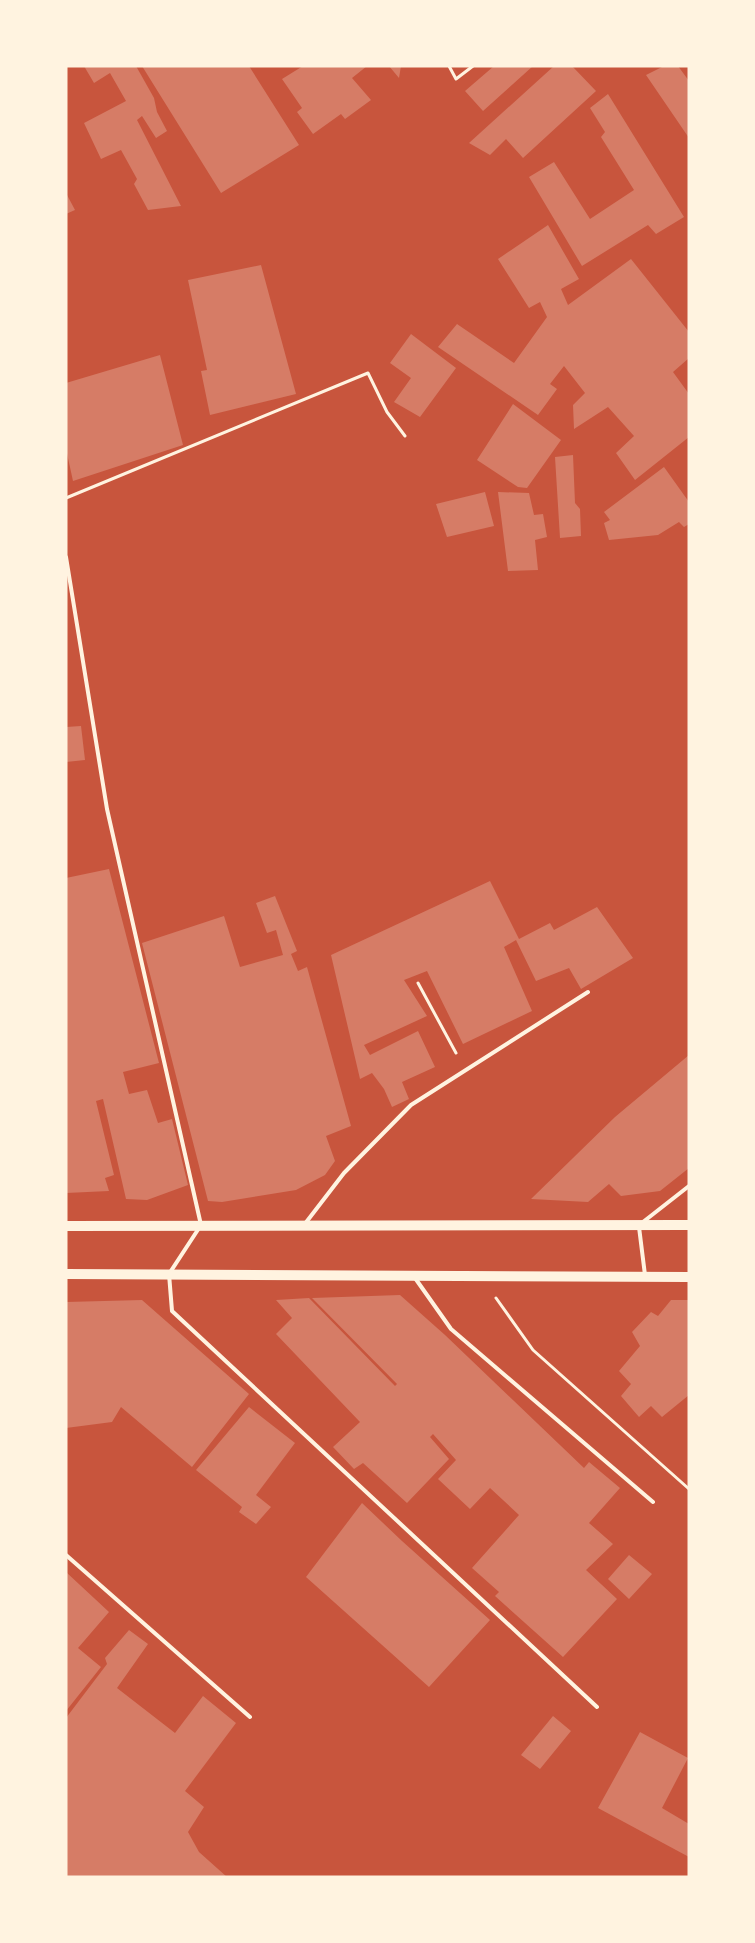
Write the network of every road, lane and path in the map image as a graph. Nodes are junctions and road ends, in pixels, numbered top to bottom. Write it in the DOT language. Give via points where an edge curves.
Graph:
graph roads {
  1 [pos="450,66"];
  2 [pos="473,66"];
  3 [pos="405,436"];
  4 [pos="66,498"];
  5 [pos="66,557"];
  6 [pos="418,983"];
  7 [pos="588,992"];
  8 [pos="465,1071"];
  9 [pos="689,1186"];
  10 [pos="201,1225"];
  11 [pos="639,1225"];
  12 [pos="689,1225"];
  13 [pos="66,1226"];
  14 [pos="303,1226"];
  15 [pos="66,1274"];
  16 [pos="169,1274"];
  17 [pos="412,1274"];
  18 [pos="481,1277"];
  19 [pos="645,1277"];
  20 [pos="689,1277"];
  21 [pos="689,1489"];
  22 [pos="654,1502"];
  23 [pos="66,1555"];
  24 [pos="597,1706"];
  25 [pos="250,1717"];
  1 -- 2 [label="path" via="456,79"];
  3 -- 4 [label="path" via="387,412 368,373"];
  5 -- 10 [label="lane" via="107,809"];
  6 -- 8 [label="path"];
  7 -- 8 [label="lane"];
  8 -- 14 [label="lane" via="411,1105 344,1173"];
  9 -- 11 [label="lane"];
  10 -- 13 [label="main road"];
  10 -- 14 [label="main road"];
  10 -- 16 [label="lane"];
  11 -- 12 [label="main road"];
  11 -- 14 [label="main road"];
  11 -- 19 [label="lane"];
  15 -- 16 [label="main road"];
  16 -- 17 [label="main road"];
  16 -- 24 [label="lane" via="172,1311"];
  17 -- 18 [label="main road"];
  17 -- 22 [label="lane" via="451,1329"];
  18 -- 19 [label="main road"];
  18 -- 21 [label="path" via="533,1350"];
  19 -- 20 [label="main road"];
  23 -- 25 [label="lane"];
}
